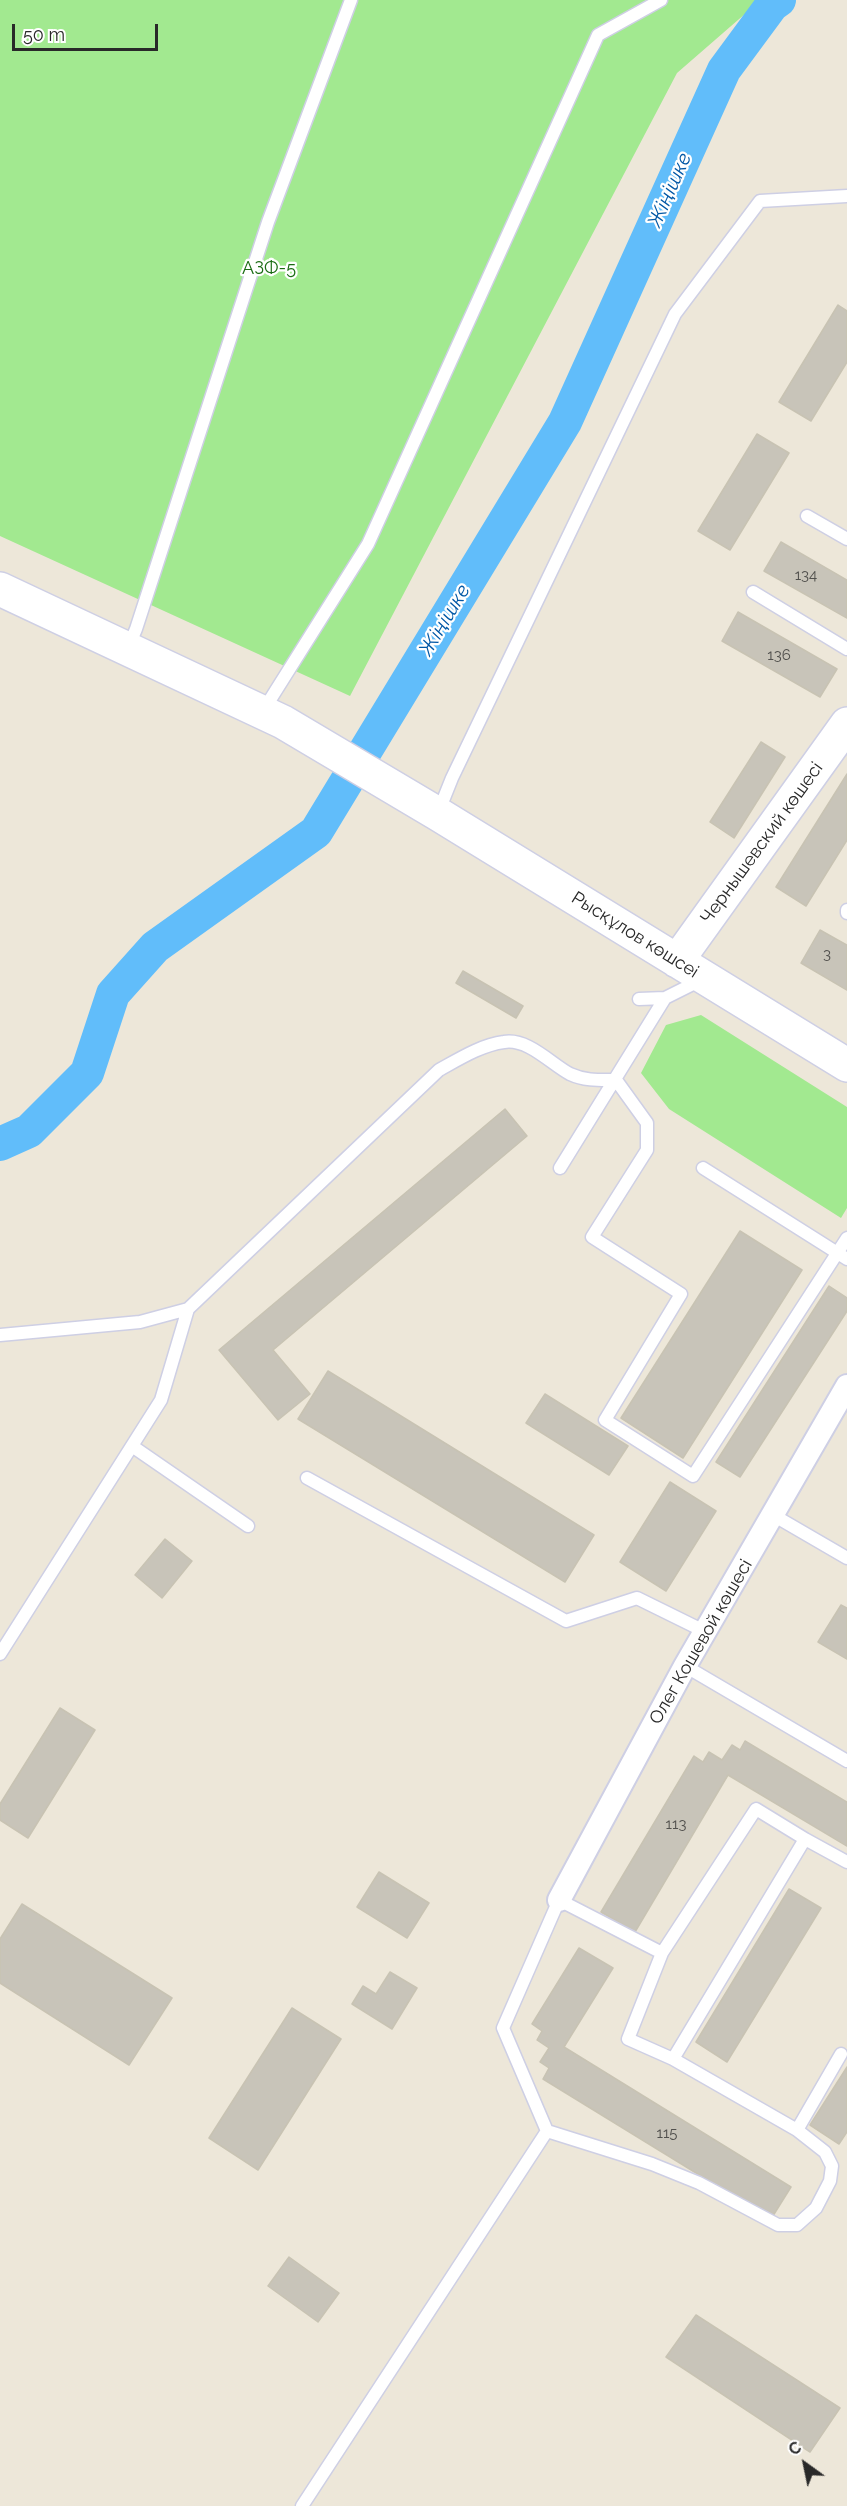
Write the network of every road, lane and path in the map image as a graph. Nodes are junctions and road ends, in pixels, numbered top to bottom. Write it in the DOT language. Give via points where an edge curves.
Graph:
graph roads {
  1 [pos="351,0"];
  2 [pos="661,0"];
  3 [pos="847,196"];
  4 [pos="807,516"];
  5 [pos="847,539"];
  6 [pos="0,589"];
  7 [pos="753,592"];
  8 [pos="127,649"];
  9 [pos="847,649"];
  10 [pos="273,717"];
  11 [pos="847,724"];
  12 [pos="431,810"];
  13 [pos="677,961"];
  14 [pos="705,978"];
  15 [pos="664,998"];
  16 [pos="639,999"];
  17 [pos="847,1065"];
  18 [pos="616,1080"];
  19 [pos="560,1168"];
  20 [pos="703,1168"];
  21 [pos="847,1238"];
  22 [pos="842,1256"];
  23 [pos="188,1309"];
  24 [pos="0,1335"];
  25 [pos="843,1401"];
  26 [pos="132,1446"];
  27 [pos="308,1478"];
  28 [pos="773,1515"];
  29 [pos="248,1526"];
  30 [pos="847,1558"];
  31 [pos="706,1632"];
  32 [pos="0,1654"];
  33 [pos="685,1666"];
  34 [pos="847,1761"];
  35 [pos="805,1839"];
  36 [pos="847,1862"];
  37 [pos="559,1900"];
  38 [pos="662,1953"];
  39 [pos="841,2054"];
  40 [pos="673,2059"];
  41 [pos="797,2130"];
  42 [pos="546,2131"];
  43 [pos="302,2506"];
  1 -- 8 [label="lane" via="268,222"];
  2 -- 10 [label="lane" via="598,35 368,544"];
  3 -- 12 [label="lane" via="760,201 675,314 452,778"];
  4 -- 5 [label="lane"];
  6 -- 8 [label="street, Рысқұлов көшсеі"];
  7 -- 9 [label="lane"];
  8 -- 10 [label="street, Рысқұлов көшсеі"];
  10 -- 12 [label="street, Рысқұлов көшсеі"];
  11 -- 13 [label="street, Чернышевский көшесі"];
  12 -- 13 [label="street, Рысқұлов көшсеі"];
  13 -- 14 [label="street, Рысқұлов көшсеі"];
  14 -- 15 [label="lane"];
  14 -- 17 [label="street, Рысқұлов көшсеі"];
  15 -- 16 [label="lane"];
  15 -- 18 [label="lane"];
  18 -- 19 [label="lane"];
  18 -- 22 [label="lane" via="647,1123 647,1150 592,1237 681,1294 605,1420 693,1476"];
  18 -- 23 [label="lane" via="590,1080 571,1074 531,1048 505,1041 439,1070"];
  20 -- 22 [label="lane"];
  21 -- 22 [label="lane"];
  23 -- 24 [label="lane" via="140,1322"];
  23 -- 26 [label="lane" via="161,1400"];
  25 -- 28 [label="street, Олег Кошевой көшесі"];
  26 -- 29 [label="lane"];
  26 -- 32 [label="lane"];
  27 -- 31 [label="lane" via="566,1621 637,1598"];
  28 -- 30 [label="lane"];
  28 -- 31 [label="street, Олег Кошевой көшесі"];
  31 -- 33 [label="street, Олег Кошевой көшесі"];
  33 -- 34 [label="lane"];
  33 -- 37 [label="street, Олег Кошевой көшесі"];
  35 -- 36 [label="lane"];
  35 -- 38 [label="lane" via="756,1809"];
  35 -- 40 [label="lane"];
  37 -- 38 [label="lane"];
  37 -- 42 [label="lane" via="503,2028"];
  38 -- 40 [label="lane" via="628,2039"];
  39 -- 41 [label="lane"];
  40 -- 41 [label="lane"];
  41 -- 42 [label="lane" via="825,2152 832,2166 830,2181 816,2208 797,2225 778,2225 699,2183"];
  42 -- 43 [label="lane"];
}
